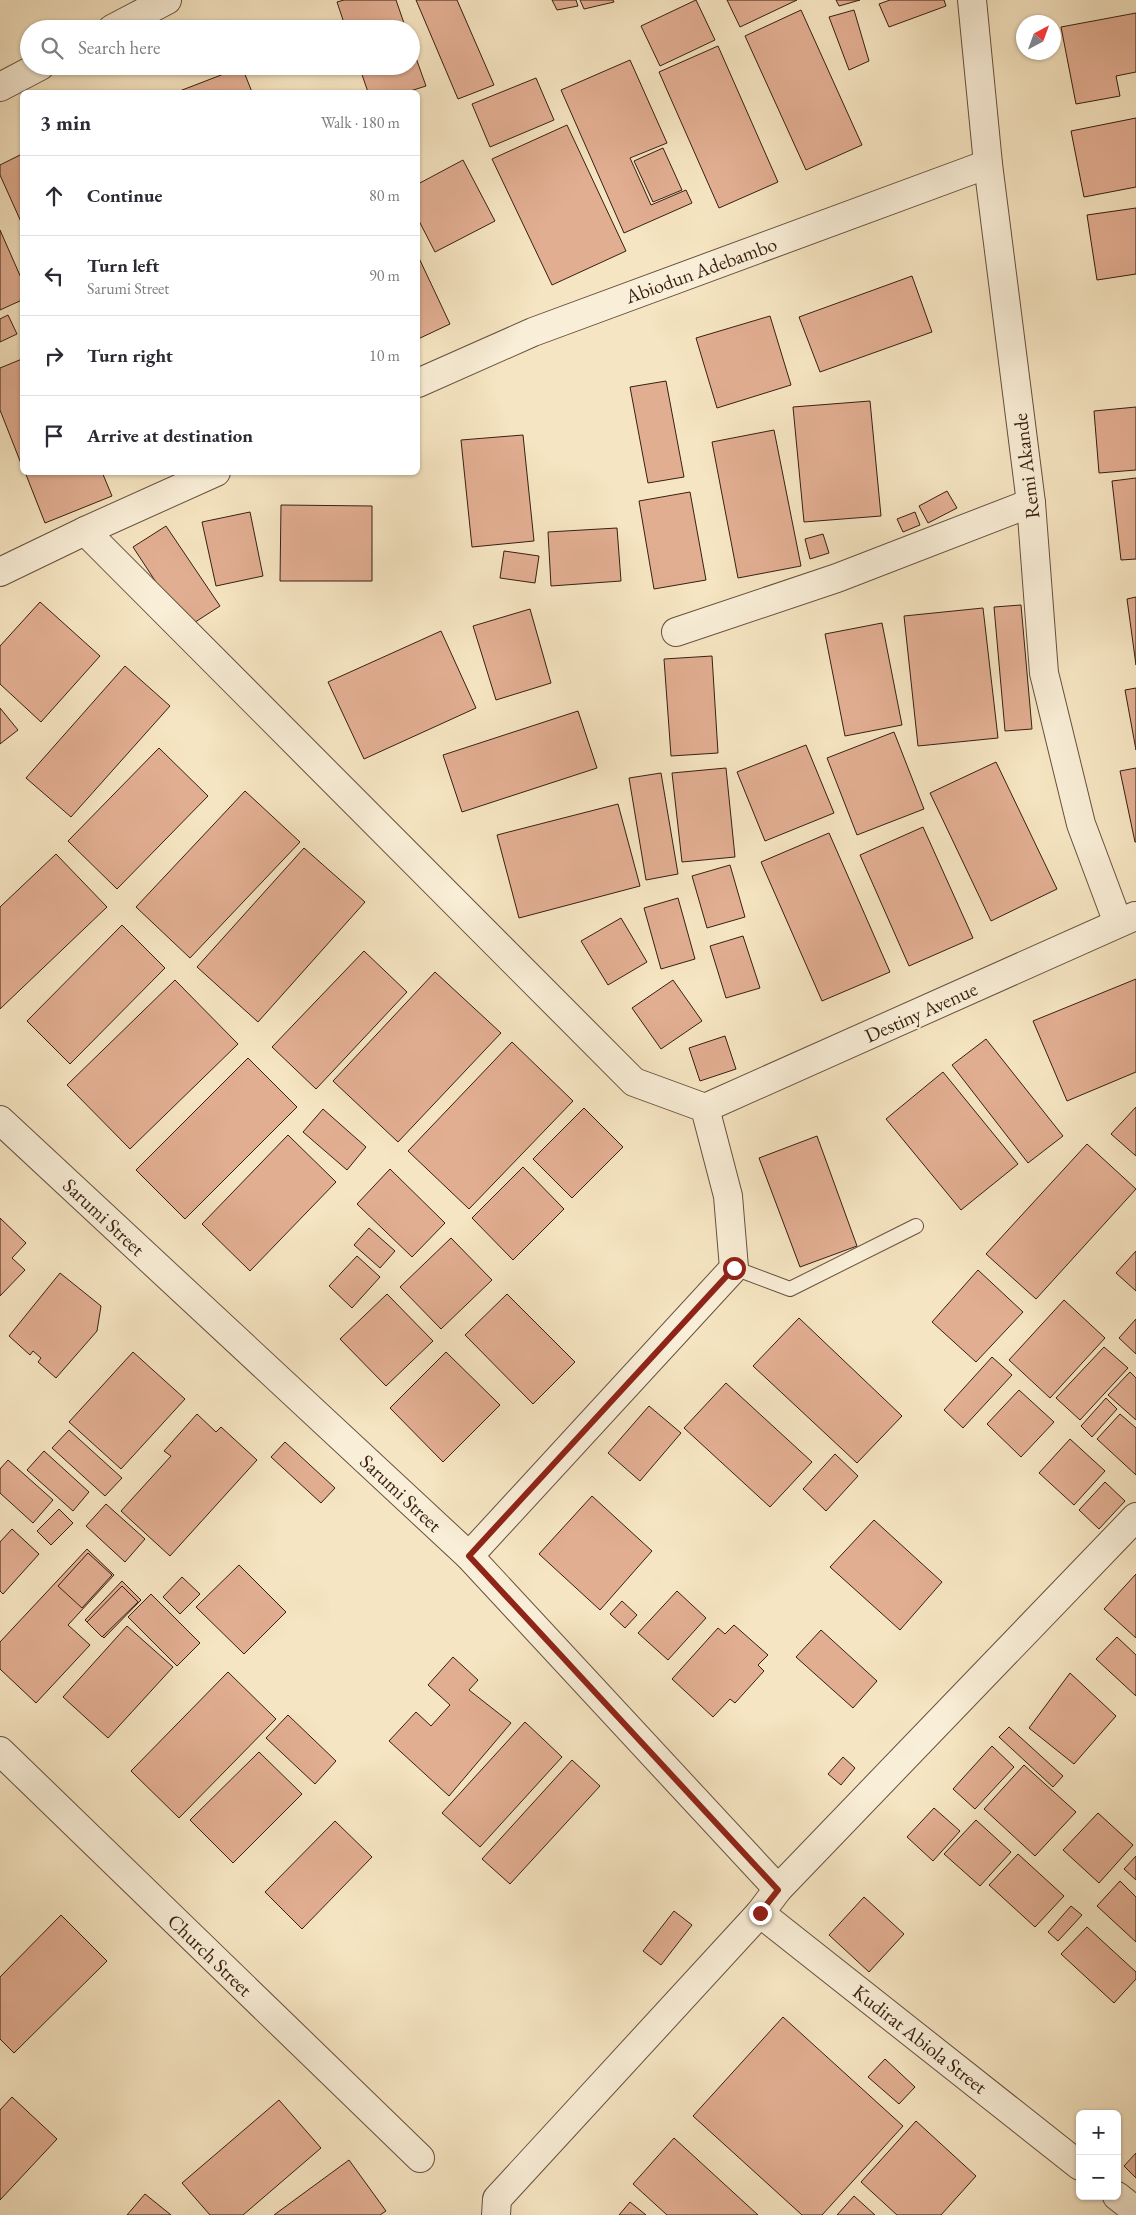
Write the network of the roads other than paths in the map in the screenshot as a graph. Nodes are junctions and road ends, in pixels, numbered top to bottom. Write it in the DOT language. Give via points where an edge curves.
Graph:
graph roads {
  1 [pos="167,0"];
  2 [pos="972,0"];
  3 [pos="129,20"];
  4 [pos="23,75"];
  5 [pos="0,87"];
  6 [pos="988,164"];
  7 [pos="420,382"];
  8 [pos="209,475"];
  9 [pos="1031,503"];
  10 [pos="85,531"];
  11 [pos="0,572"];
  12 [pos="676,632"];
  13 [pos="1127,919"];
  14 [pos="706,1108"];
  15 [pos="0,1120"];
  16 [pos="916,1226"];
  17 [pos="734,1268"];
  18 [pos="1136,1517"];
  19 [pos="469,1556"];
  20 [pos="0,1751"];
  21 [pos="778,1890"];
  22 [pos="760,1913"];
  23 [pos="420,2158"];
  24 [pos="1076,2163"];
  25 [pos="1121,2199"];
  26 [pos="1136,2211"];
  27 [pos="496,2215"];
  1 -- 3 [label="street"];
  2 -- 6 [label="street, Remi Akande"];
  4 -- 5 [label="street"];
  6 -- 7 [label="street, Abiodun Adebambo" via="533,332"];
  6 -- 9 [label="street, Remi Akande"];
  8 -- 10 [label="street"];
  9 -- 12 [label="street" via="837,578"];
  9 -- 13 [label="street, Remi Akande" via="1044,673 1081,824"];
  10 -- 11 [label="street"];
  10 -- 14 [label="street" via="634,1082"];
  13 -- 14 [label="street, Destiny Avenue"];
  14 -- 17 [label="street" via="728,1196"];
  15 -- 19 [label="street, Sarumi Street"];
  16 -- 17 [label="lane" via="790,1289"];
  17 -- 19 [label="street"];
  18 -- 21 [label="street"];
  19 -- 21 [label="street, Sarumi Street"];
  20 -- 23 [label="street, Church Street"];
  21 -- 22 [label="street"];
  22 -- 24 [label="street, Kudirat Abiola Street"];
  22 -- 27 [label="street" via="497,2199"];
  25 -- 26 [label="street"];
}
